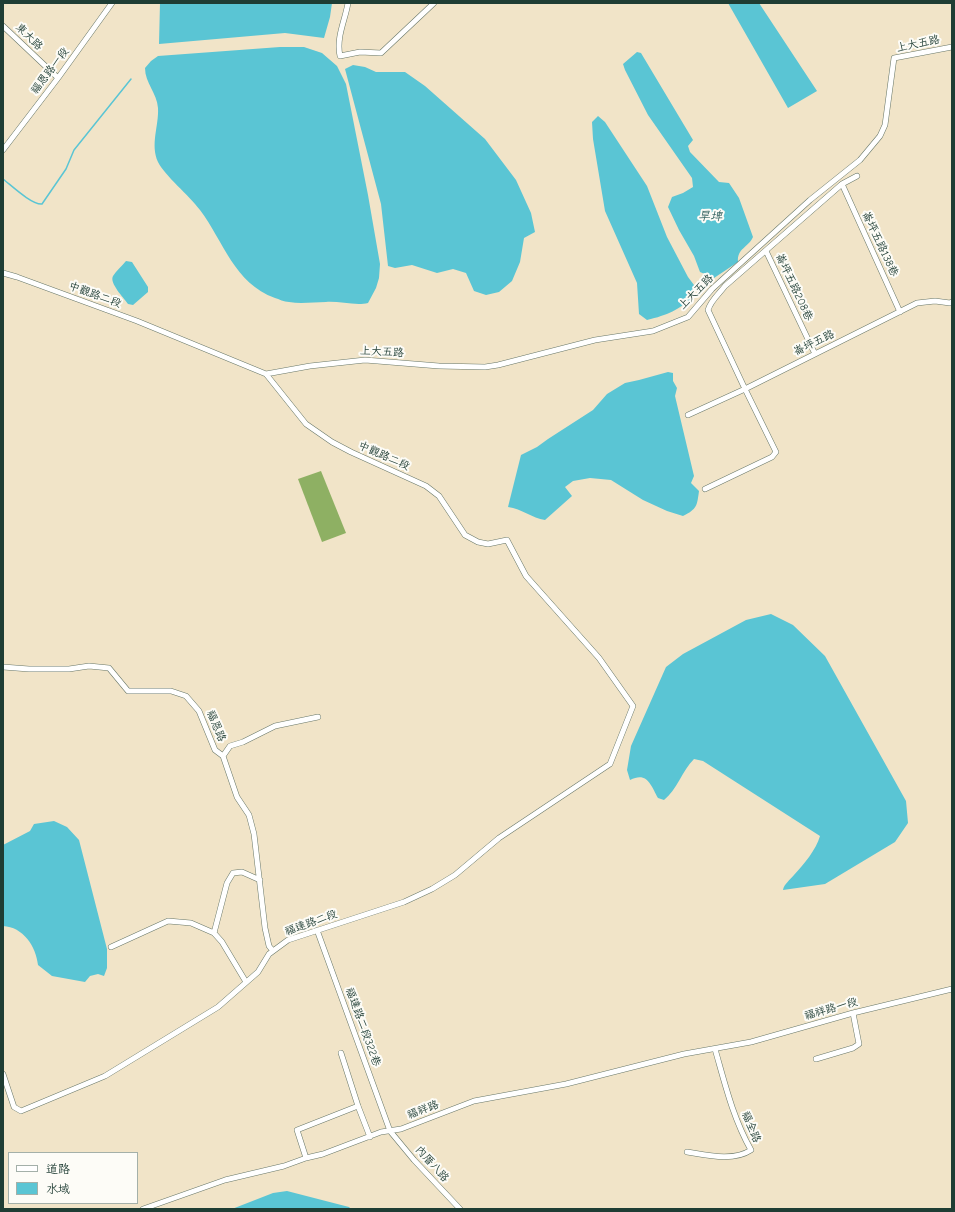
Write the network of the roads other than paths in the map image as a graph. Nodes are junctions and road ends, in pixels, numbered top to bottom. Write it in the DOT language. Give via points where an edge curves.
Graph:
graph roads {
  1 [pos="112,3"];
  2 [pos="348,3"];
  3 [pos="434,3"];
  4 [pos="3,26"];
  5 [pos="952,47"];
  6 [pos="58,78"];
  7 [pos="3,150"];
  8 [pos="857,176"];
  9 [pos="842,184"];
  10 [pos="766,251"];
  11 [pos="3,273"];
  12 [pos="703,301"];
  13 [pos="712,301"];
  14 [pos="952,302"];
  15 [pos="900,312"];
  16 [pos="815,354"];
  17 [pos="266,374"];
  18 [pos="745,389"];
  19 [pos="688,415"];
  20 [pos="705,489"];
  21 [pos="3,667"];
  22 [pos="318,717"];
  23 [pos="223,756"];
  24 [pos="610,764"];
  25 [pos="260,880"];
  26 [pos="317,930"];
  27 [pos="214,933"];
  28 [pos="111,947"];
  29 [pos="273,951"];
  30 [pos="246,982"];
  31 [pos="952,989"];
  32 [pos="853,1013"];
  33 [pos="715,1049"];
  34 [pos="341,1053"];
  35 [pos="816,1059"];
  36 [pos="3,1074"];
  37 [pos="358,1106"];
  38 [pos="390,1131"];
  39 [pos="370,1137"];
  40 [pos="686,1152"];
  41 [pos="306,1158"];
  42 [pos="143,1209"];
  43 [pos="460,1209"];
  1 -- 6 [label="street, 福恩路一段"];
  2 -- 3 [label="street" via="339,34 340,56 360,52 381,52"];
  4 -- 6 [label="street, 東大路"];
  5 -- 12 [label="street, 上大五路" via="894,58 885,125 880,136 860,160 810,200 712,289"];
  6 -- 7 [label="street, 福恩路一段"];
  8 -- 9 [label="street"];
  9 -- 10 [label="street"];
  9 -- 15 [label="street, 崙坪五路138巷"];
  10 -- 13 [label="street" via="725,286"];
  10 -- 16 [label="street, 崙坪五路208巷"];
  11 -- 17 [label="street, 中觀路二段" via="137,321"];
  12 -- 13 [label="street"];
  12 -- 17 [label="street, 上大五路" via="688,317 653,331 595,340 498,365 439,366 365,360"];
  13 -- 18 [label="street" via="708,310"];
  14 -- 15 [label="street, 崙坪五路" via="918,303"];
  15 -- 16 [label="street, 崙坪五路"];
  16 -- 18 [label="street, 崙坪五路"];
  17 -- 24 [label="street, 中觀路二段" via="306,424 327,439 426,486 439,496 465,535 488,544 507,540 526,576 599,658 633,706"];
  18 -- 19 [label="street, 崙坪五路"];
  18 -- 20 [label="street" via="776,452"];
  21 -- 23 [label="street, 福恩路" via="109,668 128,692 171,690 186,696 199,710 215,750"];
  22 -- 23 [label="street" via="274,726 230,746"];
  23 -- 25 [label="street, 福恩路" via="252,828"];
  24 -- 26 [label="street, 福達路二段" via="499,838 455,875 432,889 391,907"];
  25 -- 27 [label="street" via="242,872 233,873 227,883"];
  25 -- 29 [label="street, 福恩路" via="265,928 269,946"];
  26 -- 29 [label="street, 福達路二段" via="288,940"];
  26 -- 38 [label="street, 福達路二段322巷"];
  27 -- 28 [label="street" via="191,923 168,921"];
  27 -- 30 [label="street"];
  29 -- 30 [label="street, 福達路二段" via="258,972"];
  30 -- 36 [label="street, 福達路二段" via="218,1007 105,1076 38,1105 21,1111 14,1107"];
  31 -- 32 [label="street, 福祥路一段"];
  32 -- 33 [label="street, 福祥路一段" via="751,1042"];
  32 -- 35 [label="street" via="858,1044 853,1048"];
  33 -- 38 [label="street, 福祥路" via="684,1054 566,1084 474,1101"];
  33 -- 40 [label="street, 福全路" via="730,1106 751,1150 722,1157"];
  34 -- 37 [label="street"];
  37 -- 39 [label="street"];
  37 -- 41 [label="street" via="297,1130"];
  38 -- 39 [label="street, 福祥路"];
  38 -- 43 [label="street, 內厝八路"];
  39 -- 41 [label="street, 福祥路"];
  41 -- 42 [label="street, 福祥路" via="225,1180"];
}
